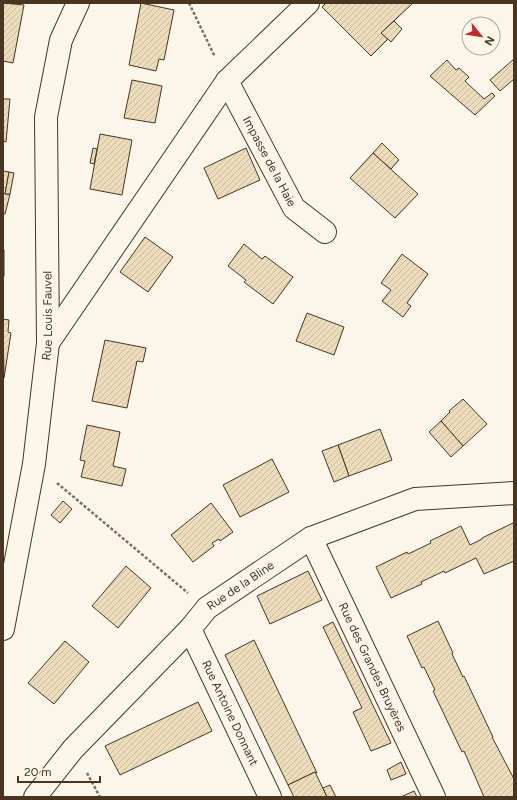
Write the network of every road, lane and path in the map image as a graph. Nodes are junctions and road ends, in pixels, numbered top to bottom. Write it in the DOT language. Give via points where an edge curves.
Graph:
graph roads {
  1 [pos="78,3"];
  2 [pos="189,3"];
  3 [pos="308,3"];
  4 [pos="227,81"];
  5 [pos="325,232"];
  6 [pos="48,343"];
  7 [pos="34,464"];
  8 [pos="514,493"];
  9 [pos="311,538"];
  10 [pos="207,608"];
  11 [pos="3,629"];
  12 [pos="190,629"];
  13 [pos="35,797"];
  14 [pos="270,797"];
  15 [pos="434,797"];
  1 -- 6 [label="street, Rue Louis Fauvel" via="61,40 46,117"];
  2 -- 4 [label="path"];
  3 -- 4 [label="street"];
  4 -- 5 [label="street, Impasse de la Haie" via="294,208"];
  4 -- 6 [label="street"];
  6 -- 7 [label="street, Rue Louis Fauvel"];
  7 -- 10 [label="path"];
  7 -- 11 [label="street, Rue Louis Fauvel"];
  8 -- 9 [label="street, Rue de la Bline" via="415,499"];
  9 -- 10 [label="street, Rue de la Bline"];
  9 -- 15 [label="street, Rue des Grandes Bruyères"];
  10 -- 12 [label="street, Rue de la Bline"];
  12 -- 13 [label="street, Rue de la Bline" via="73,749"];
  12 -- 14 [label="street, Rue Antoine Donnant"];
}
